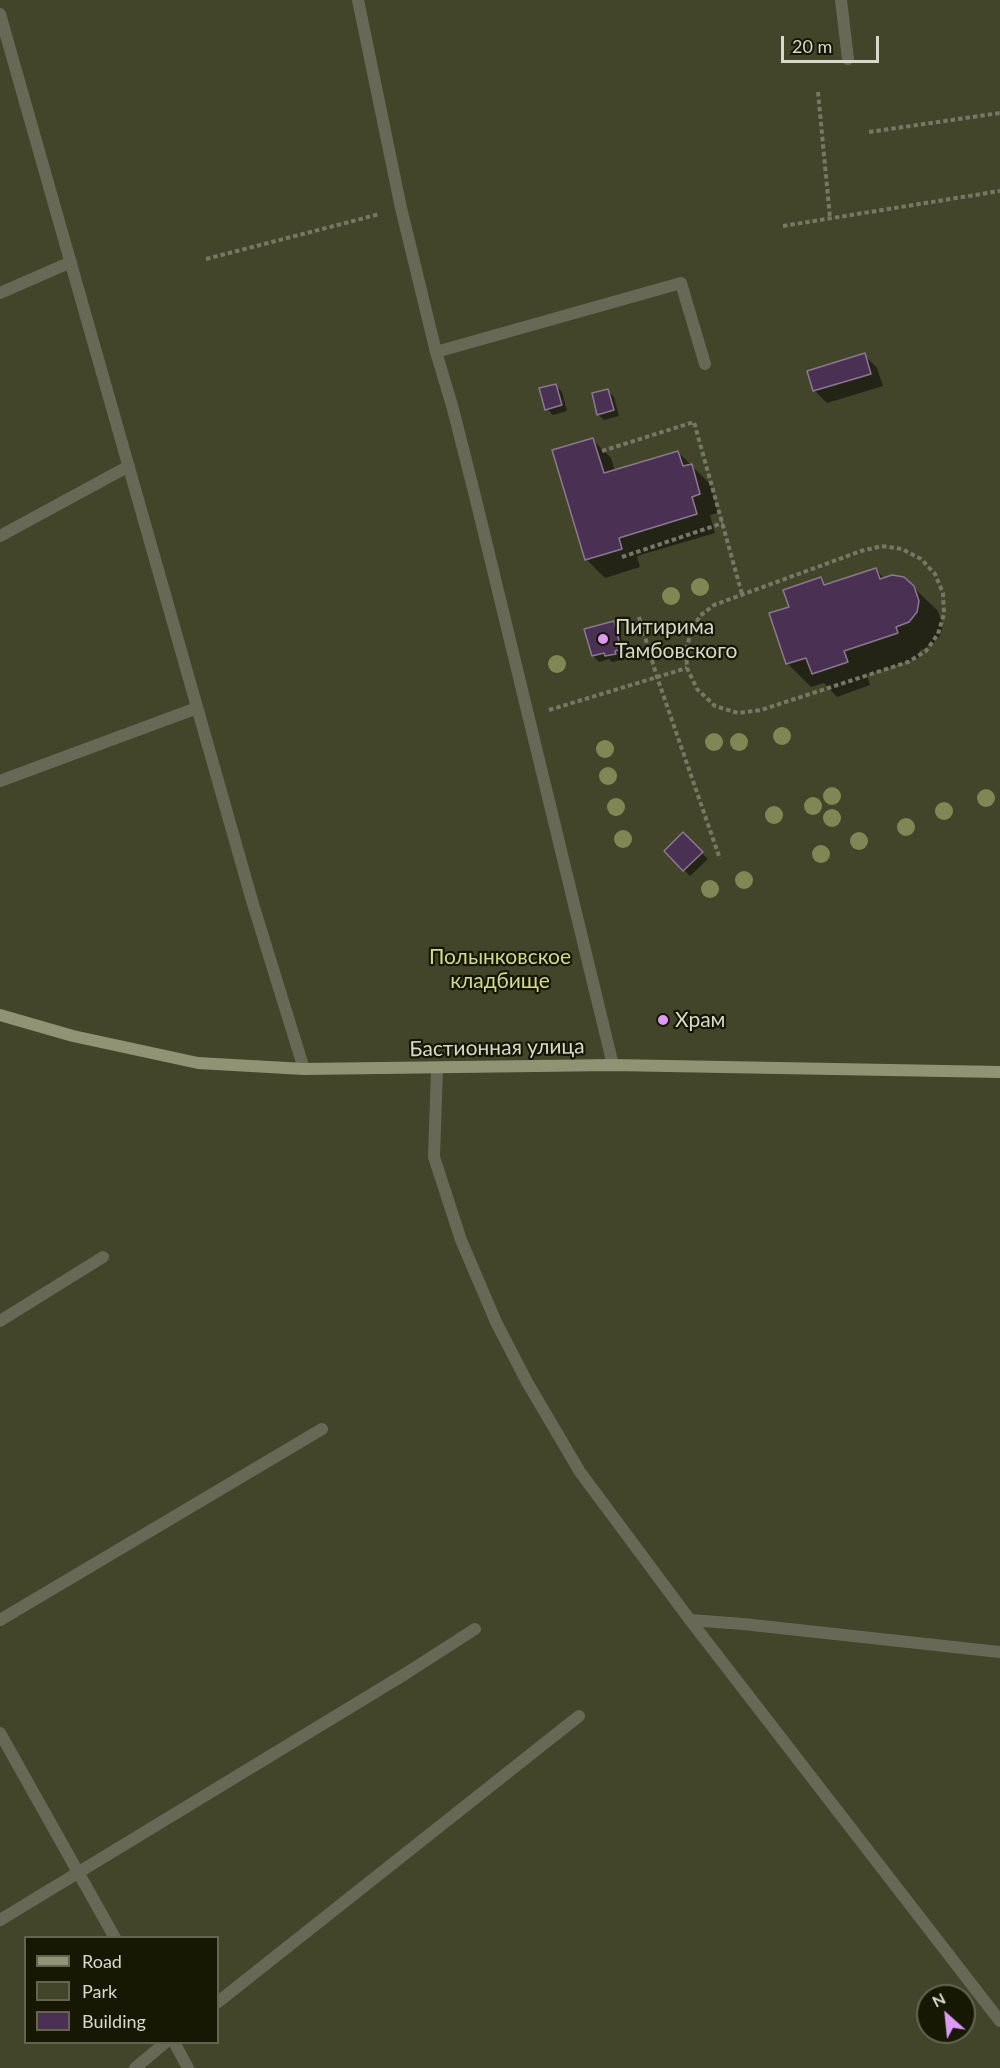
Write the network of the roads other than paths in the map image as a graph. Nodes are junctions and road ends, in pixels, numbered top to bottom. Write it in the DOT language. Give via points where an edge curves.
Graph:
graph roads {
  1 [pos="358,0"];
  2 [pos="841,0"];
  3 [pos="0,14"];
  4 [pos="4,48"];
  5 [pos="848,59"];
  6 [pos="71,262"];
  7 [pos="0,293"];
  8 [pos="436,352"];
  9 [pos="705,364"];
  10 [pos="129,466"];
  11 [pos="0,536"];
  12 [pos="197,708"];
  13 [pos="0,781"];
  14 [pos="0,1015"];
  15 [pos="613,1065"];
  16 [pos="303,1069"];
  17 [pos="437,1069"];
  18 [pos="1000,1072"];
  19 [pos="103,1257"];
  20 [pos="0,1321"];
  21 [pos="322,1429"];
  22 [pos="0,1620"];
  23 [pos="690,1620"];
  24 [pos="475,1629"];
  25 [pos="1000,1652"];
  26 [pos="579,1716"];
  27 [pos="0,1733"];
  28 [pos="77,1872"];
  29 [pos="0,1920"];
  30 [pos="114,1936"];
  31 [pos="219,2001"];
  32 [pos="1000,2021"];
  33 [pos="165,2044"];
  34 [pos="175,2044"];
  35 [pos="135,2068"];
  36 [pos="188,2068"];
  1 -- 8 [label="lane" via="401,208"];
  2 -- 5 [label="lane"];
  3 -- 4 [label="lane"];
  4 -- 6 [label="lane"];
  6 -- 7 [label="lane"];
  6 -- 10 [label="lane"];
  8 -- 9 [label="lane" via="681,283"];
  8 -- 15 [label="lane"];
  10 -- 11 [label="lane"];
  10 -- 12 [label="lane"];
  12 -- 13 [label="lane"];
  12 -- 16 [label="lane"];
  14 -- 16 [label="street, Бастионная улица" via="73,1036 198,1063"];
  15 -- 17 [label="street, Бастионная улица"];
  15 -- 18 [label="street, Бастионная улица"];
  16 -- 17 [label="street, Бастионная улица"];
  17 -- 23 [label="lane" via="434,1157 461,1240 496,1322 526,1382 580,1472"];
  19 -- 20 [label="lane"];
  21 -- 22 [label="lane"];
  23 -- 25 [label="lane"];
  23 -- 32 [label="lane"];
  24 -- 28 [label="lane"];
  26 -- 31 [label="lane"];
  27 -- 28 [label="lane"];
  28 -- 29 [label="lane"];
  28 -- 30 [label="lane"];
  33 -- 35 [label="lane"];
  34 -- 36 [label="lane"];
}
